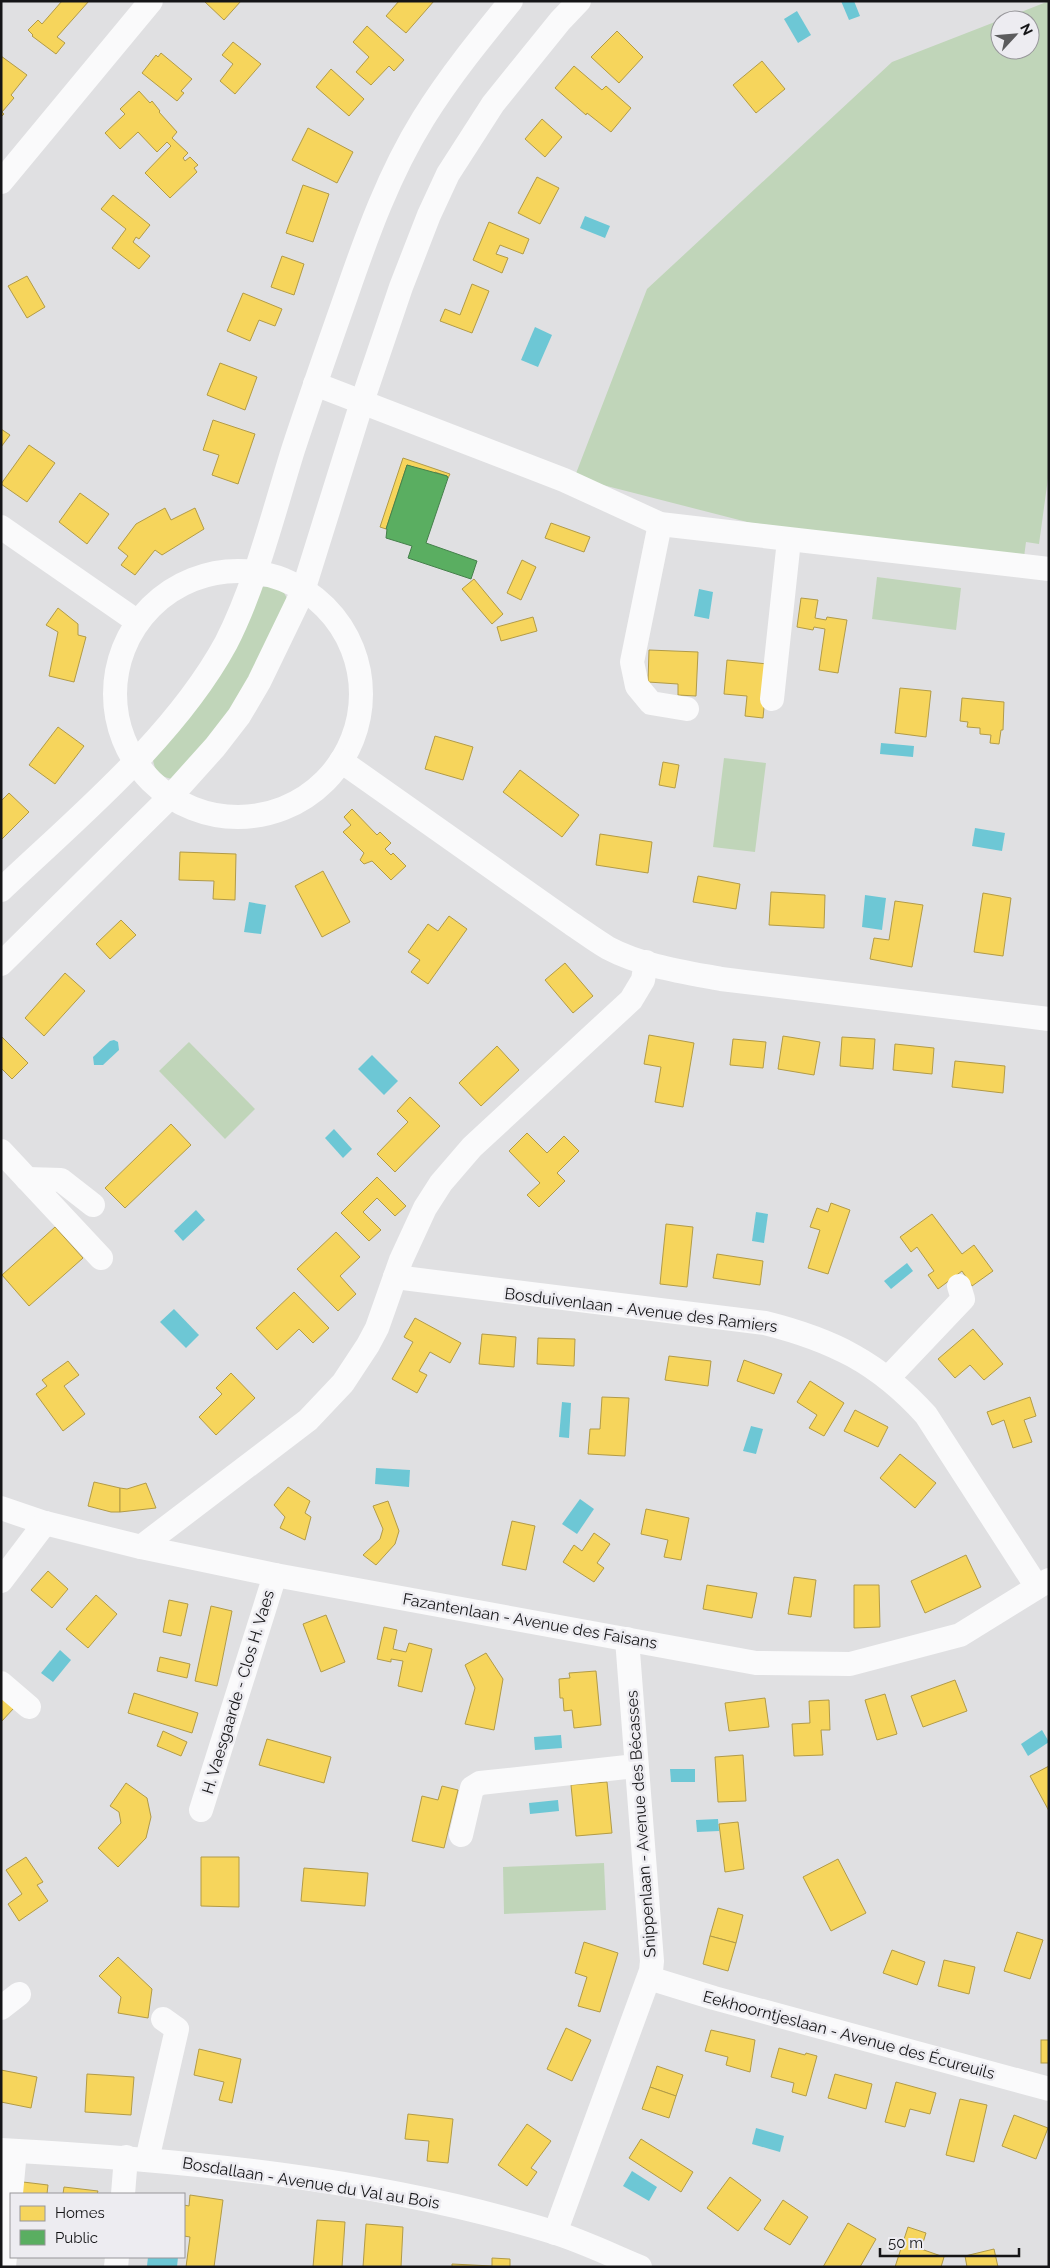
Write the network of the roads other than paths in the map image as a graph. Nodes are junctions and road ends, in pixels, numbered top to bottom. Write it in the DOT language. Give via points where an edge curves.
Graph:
graph roads {
  1 [pos="151,1"];
  2 [pos="511,1"];
  3 [pos="579,1"];
  4 [pos="1,182"];
  5 [pos="315,384"];
  6 [pos="362,402"];
  7 [pos="660,524"];
  8 [pos="1,527"];
  9 [pos="788,540"];
  10 [pos="1049,569"];
  11 [pos="254,572"];
  12 [pos="303,591"];
  13 [pos="138,622"];
  14 [pos="772,699"];
  15 [pos="687,709"];
  16 [pos="341,761"];
  17 [pos="135,762"];
  18 [pos="171,796"];
  19 [pos="1,890"];
  20 [pos="646,962"];
  21 [pos="1,964"];
  22 [pos="1049,1019"];
  23 [pos="1,1151"];
  24 [pos="27,1179"];
  25 [pos="93,1205"];
  26 [pos="101,1258"];
  27 [pos="395,1277"];
  28 [pos="959,1286"];
  29 [pos="888,1378"];
  30 [pos="1,1508"];
  31 [pos="45,1523"];
  32 [pos="142,1547"];
  33 [pos="275,1574"];
  34 [pos="1,1581"];
  35 [pos="1043,1583"];
  36 [pos="627,1638"];
  37 [pos="1,1683"];
  38 [pos="29,1707"];
  39 [pos="636,1766"];
  40 [pos="201,1810"];
  41 [pos="461,1835"];
  42 [pos="649,1978"];
  43 [pos="162,2019"];
  44 [pos="1049,2090"];
  45 [pos="6,2154"];
  46 [pos="137,2158"];
  47 [pos="123,2193"];
  48 [pos="555,2233"];
  49 [pos="4,2267"];
  50 [pos="640,2267"];
  1 -- 4 [label="street"];
  2 -- 5 [label="street" via="443,89 398,166 363,247"];
  3 -- 6 [label="street" via="493,104 448,174 413,255"];
  5 -- 6 [label="street"];
  5 -- 11 [label="street"];
  6 -- 7 [label="street" via="564,480"];
  6 -- 12 [label="street"];
  7 -- 9 [label="street"];
  7 -- 15 [label="street" via="632,662 637,686 651,703"];
  8 -- 13 [label="street"];
  9 -- 10 [label="street"];
  9 -- 14 [label="street"];
  11 -- 12 [label="street" via="277,578"];
  11 -- 13 [label="street" via="206,574 177,586 148,609"];
  11 -- 17 [label="street" via="239,615 212,666 186,704"];
  12 -- 16 [label="street" via="335,616 356,653 362,683 358,722"];
  12 -- 18 [label="street" via="277,649 239,716"];
  13 -- 17 [label="street" via="127,638 118,662 114,687 117,718 130,758"];
  16 -- 18 [label="street" via="327,780 293,804 257,816 228,816 201,810"];
  16 -- 20 [label="street" via="572,924 609,948"];
  17 -- 18 [label="street"];
  17 -- 19 [label="street"];
  18 -- 21 [label="street"];
  20 -- 22 [label="street" via="722,978"];
  20 -- 27 [label="street" via="643,980 630,1000 472,1147 441,1183 425,1208"];
  23 -- 24 [label="street"];
  24 -- 25 [label="street" via="61,1180"];
  24 -- 26 [label="street"];
  27 -- 29 [label="street, Bosduivenlaan - Avenue des Ramiers" via="764,1323 818,1338 843,1349"];
  27 -- 32 [label="street" via="372,1337 355,1367 331,1398 308,1420"];
  28 -- 29 [label="street" via="963,1299"];
  29 -- 35 [label="street, Bosduivenlaan - Avenue des Ramiers" via="908,1395 935,1427 997,1527"];
  30 -- 31 [label="street, Fazantenlaan - Avenue des Faisans"];
  31 -- 32 [label="street, Fazantenlaan - Avenue des Faisans"];
  31 -- 34 [label="street"];
  32 -- 33 [label="street, Fazantenlaan - Avenue des Faisans"];
  33 -- 36 [label="street, Fazantenlaan - Avenue des Faisans"];
  33 -- 40 [label="street, H. Vaesgaarde - Clos H. Vaes"];
  35 -- 36 [label="street, Fazantenlaan - Avenue des Faisans" via="960,1635 850,1664 756,1663"];
  36 -- 39 [label="street, Snippenlaan - Avenue des Bécasses"];
  37 -- 38 [label="street"];
  39 -- 41 [label="street" via="480,1784 472,1788"];
  39 -- 42 [label="street, Snippenlaan - Avenue des Bécasses" via="652,1960"];
  42 -- 44 [label="street, Eekhoorntjeslaan - Avenue des Écureuils"];
  42 -- 48 [label="street, Snippenlaan - Avenue des Bécasses"];
  43 -- 46 [label="street" via="177,2029"];
  45 -- 46 [label="street, Bosdallaan - Avenue du Val au Bois"];
  45 -- 49 [label="street"];
  46 -- 47 [label="street"];
  46 -- 48 [label="street, Bosdallaan - Avenue du Val au Bois" via="431,2200"];
  48 -- 50 [label="street, Bosdallaan - Avenue du Val au Bois"];
}
